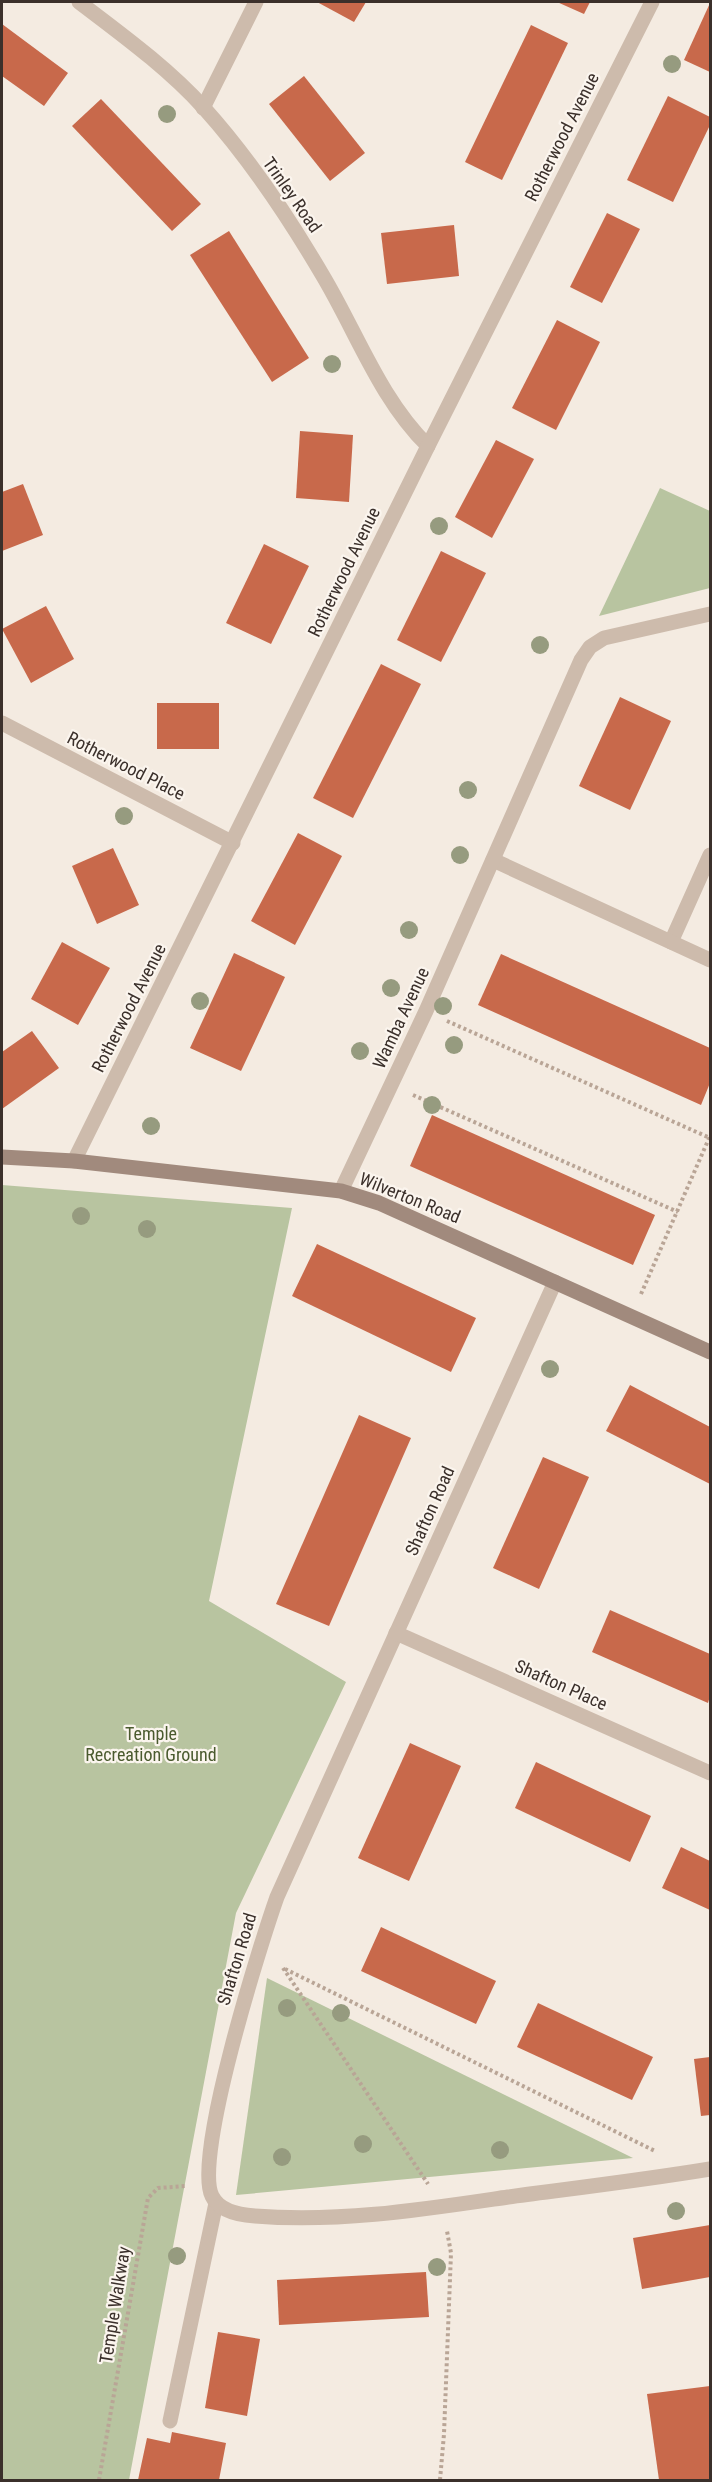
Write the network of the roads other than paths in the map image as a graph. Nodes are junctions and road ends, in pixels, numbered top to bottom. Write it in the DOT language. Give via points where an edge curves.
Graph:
graph roads {
  1 [pos="79,2"];
  2 [pos="256,2"];
  3 [pos="652,2"];
  4 [pos="203,108"];
  5 [pos="428,446"];
  6 [pos="711,614"];
  7 [pos="2,723"];
  8 [pos="233,843"];
  9 [pos="711,855"];
  10 [pos="493,860"];
  11 [pos="671,942"];
  12 [pos="711,960"];
  13 [pos="2,1157"];
  14 [pos="74,1161"];
  15 [pos="341,1191"];
  16 [pos="555,1282"];
  17 [pos="711,1352"];
  18 [pos="396,1633"];
  19 [pos="711,1773"];
  20 [pos="703,2170"];
  21 [pos="216,2203"];
  22 [pos="170,2421"];
  1 -- 4 [label="street, Trinley Road"];
  2 -- 4 [label="street"];
  3 -- 5 [label="street, Rotherwood Avenue"];
  4 -- 5 [label="street, Trinley Road" via="271,196 323,275 395,408"];
  5 -- 8 [label="street, Rotherwood Avenue"];
  6 -- 10 [label="street, Wamba Avenue" via="620,633 590,647"];
  7 -- 8 [label="street, Rotherwood Place"];
  8 -- 14 [label="street, Rotherwood Avenue"];
  9 -- 11 [label="street"];
  10 -- 11 [label="street"];
  10 -- 15 [label="street, Wamba Avenue"];
  11 -- 12 [label="street"];
  13 -- 14 [label="street, Wilverton Road"];
  14 -- 15 [label="street, Wilverton Road"];
  15 -- 16 [label="street, Wilverton Road" via="379,1203"];
  16 -- 17 [label="street, Wilverton Road"];
  16 -- 18 [label="street, Shafton Road"];
  18 -- 19 [label="street, Shafton Place"];
  18 -- 21 [label="street, Shafton Road" via="277,1897 256,1956 229,2057 214,2134 208,2184"];
  20 -- 21 [label="street" via="443,2206 322,2217 254,2216 225,2210"];
  21 -- 22 [label="street"];
}
